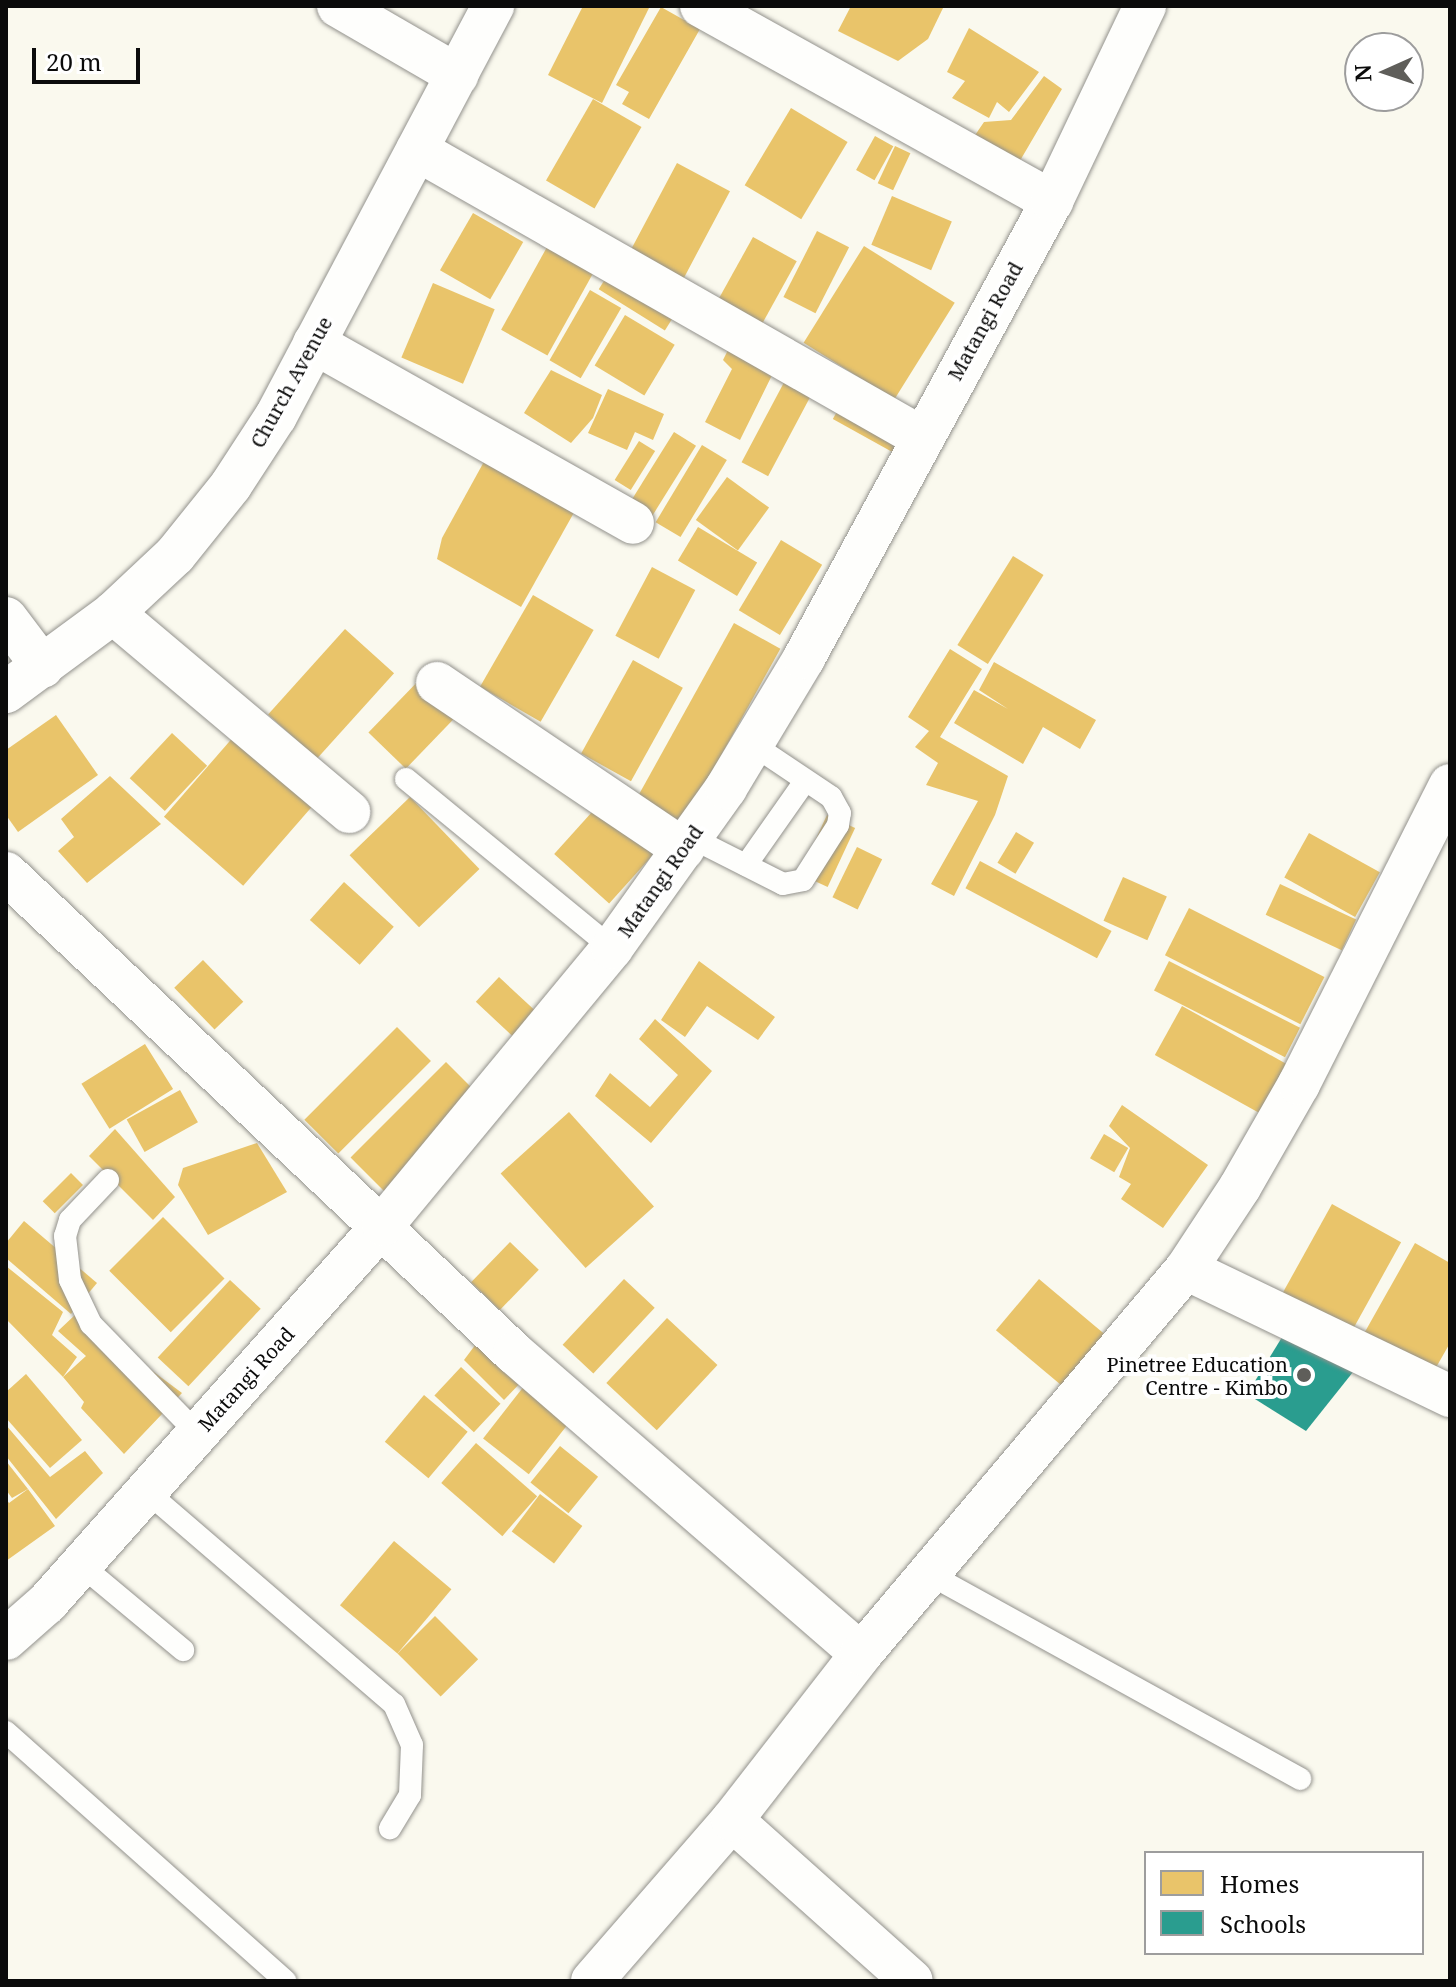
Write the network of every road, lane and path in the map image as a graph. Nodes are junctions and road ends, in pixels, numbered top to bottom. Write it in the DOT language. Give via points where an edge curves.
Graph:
graph roads {
  1 [pos="338,6"];
  2 [pos="493,6"];
  3 [pos="701,6"];
  4 [pos="1145,6"];
  5 [pos="457,75"];
  6 [pos="417,150"];
  7 [pos="1052,201"];
  8 [pos="314,343"];
  9 [pos="921,437"];
  10 [pos="633,523"];
  11 [pos="113,613"];
  12 [pos="6,618"];
  13 [pos="43,667"];
  14 [pos="437,683"];
  15 [pos="6,692"];
  16 [pos="752,744"];
  17 [pos="406,779"];
  18 [pos="805,781"];
  19 [pos="1450,785"];
  20 [pos="349,812"];
  21 [pos="686,843"];
  22 [pos="746,865"];
  23 [pos="6,873"];
  24 [pos="612,948"];
  25 [pos="108,1180"];
  26 [pos="383,1225"];
  27 [pos="1186,1269"];
  28 [pos="1450,1396"];
  29 [pos="197,1433"];
  30 [pos="146,1491"];
  31 [pos="81,1565"];
  32 [pos="929,1574"];
  33 [pos="6,1639"];
  34 [pos="183,1650"];
  35 [pos="861,1654"];
  36 [pos="6,1732"];
  37 [pos="1300,1779"];
  38 [pos="732,1820"];
  39 [pos="390,1828"];
  40 [pos="285,1981"];
  41 [pos="592,1981"];
  42 [pos="912,1981"];
  1 -- 5 [label="street"];
  2 -- 5 [label="street, Church Avenue"];
  3 -- 7 [label="street"];
  4 -- 7 [label="street, Matangi Road"];
  5 -- 6 [label="street, Church Avenue"];
  6 -- 8 [label="street, Church Avenue"];
  6 -- 9 [label="street"];
  7 -- 9 [label="street, Matangi Road"];
  8 -- 10 [label="street"];
  8 -- 11 [label="street, Church Avenue" via="276,416 231,485 175,555"];
  9 -- 16 [label="street, Matangi Road" via="804,658"];
  11 -- 13 [label="street, Church Avenue"];
  11 -- 20 [label="street"];
  12 -- 13 [label="street"];
  13 -- 15 [label="street, Church Avenue"];
  14 -- 21 [label="street"];
  16 -- 18 [label="lane"];
  16 -- 21 [label="street, Matangi Road"];
  17 -- 24 [label="lane"];
  18 -- 22 [label="lane"];
  18 -- 22 [label="lane" via="831,797 840,813 838,825 803,880 783,884"];
  19 -- 27 [label="street" via="1299,1084"];
  21 -- 22 [label="lane"];
  21 -- 24 [label="street, Matangi Road"];
  23 -- 26 [label="street"];
  24 -- 26 [label="street, Matangi Road"];
  25 -- 29 [label="lane" via="70,1220 65,1236 70,1280 91,1324"];
  26 -- 29 [label="street, Matangi Road"];
  26 -- 35 [label="street" via="514,1353"];
  27 -- 28 [label="street"];
  27 -- 32 [label="street"];
  29 -- 30 [label="street, Matangi Road"];
  30 -- 31 [label="street, Matangi Road"];
  30 -- 39 [label="lane" via="394,1704 412,1745 410,1795"];
  31 -- 33 [label="street, Matangi Road"];
  31 -- 34 [label="lane"];
  32 -- 35 [label="street"];
  32 -- 37 [label="lane"];
  35 -- 38 [label="street"];
  36 -- 40 [label="lane"];
  38 -- 41 [label="street"];
  38 -- 42 [label="street"];
}
